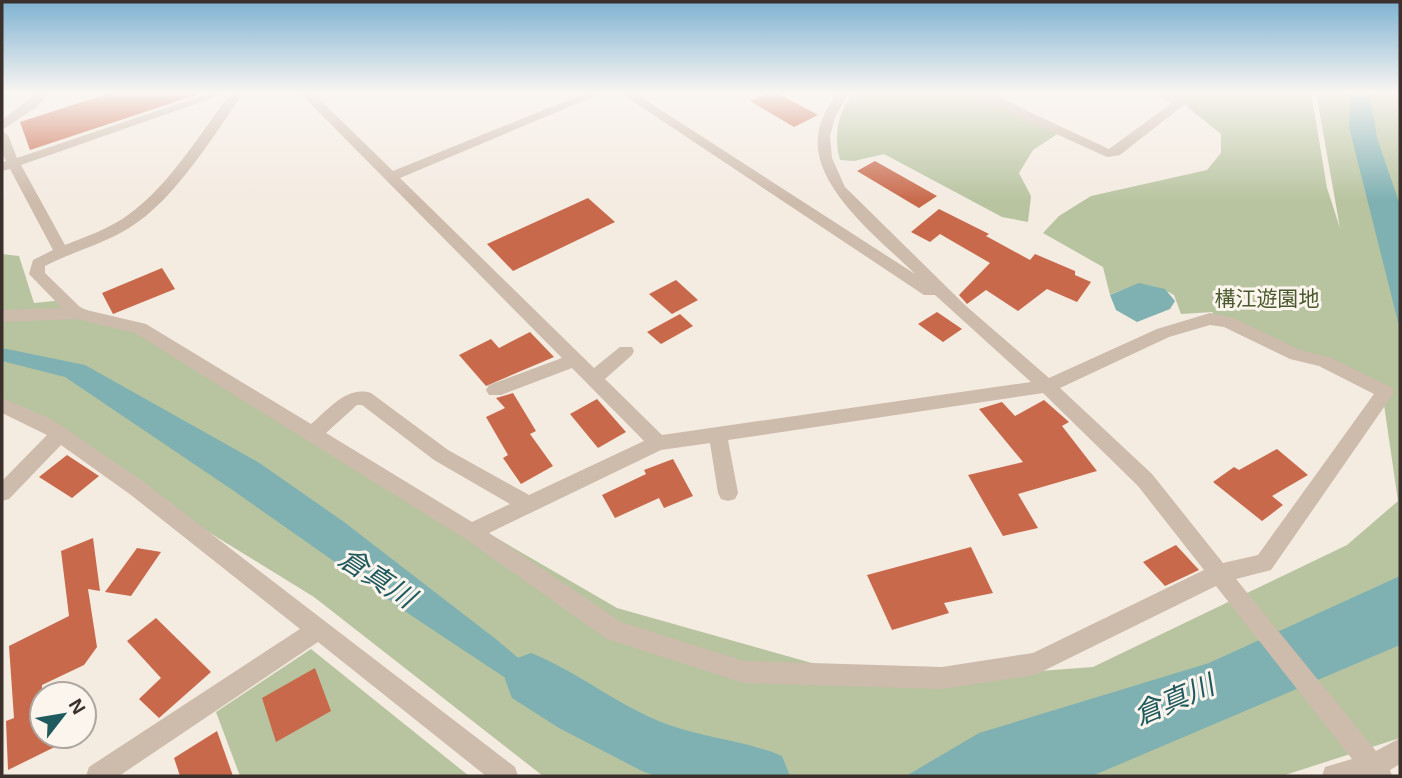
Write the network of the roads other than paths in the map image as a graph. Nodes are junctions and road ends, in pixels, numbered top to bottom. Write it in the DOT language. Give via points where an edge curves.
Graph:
graph roads {
  1 [pos="117,128"];
  2 [pos="209,128"];
  3 [pos="342,128"];
  4 [pos="510,128"];
  5 [pos="681,128"];
  6 [pos="826,128"];
  7 [pos="1058,128"];
  8 [pos="1146,128"];
  9 [pos="2,135"];
  10 [pos="8,165"];
  11 [pos="391,177"];
  12 [pos="61,251"];
  13 [pos="960,310"];
  14 [pos="77,313"];
  15 [pos="2,316"];
  16 [pos="626,351"];
  17 [pos="575,360"];
  18 [pos="593,379"];
  19 [pos="1047,386"];
  20 [pos="495,390"];
  21 [pos="2,405"];
  22 [pos="60,434"];
  23 [pos="311,435"];
  24 [pos="718,435"];
  25 [pos="657,443"];
  26 [pos="2,493"];
  27 [pos="728,493"];
  28 [pos="528,505"];
  29 [pos="471,532"];
  30 [pos="1227,582"];
  31 [pos="317,630"];
  32 [pos="1400,750"];
  33 [pos="1376,771"];
  34 [pos="99,776"];
  35 [pos="506,776"];
  36 [pos="1335,776"];
  1 -- 10 [label="street"];
  2 -- 12 [label="street" via="133,218"];
  3 -- 11 [label="street"];
  4 -- 11 [label="street"];
  5 -- 13 [label="street"];
  6 -- 13 [label="street" via="825,158 839,189"];
  7 -- 8 [label="street" via="1107,153"];
  9 -- 10 [label="street"];
  10 -- 12 [label="street"];
  11 -- 17 [label="street"];
  12 -- 14 [label="street" via="38,264 37,274"];
  13 -- 19 [label="street"];
  14 -- 15 [label="street"];
  14 -- 23 [label="street" via="140,328"];
  16 -- 18 [label="street"];
  17 -- 18 [label="street"];
  17 -- 20 [label="street"];
  18 -- 25 [label="street"];
  19 -- 24 [label="street"];
  19 -- 30 [label="street" via="1145,480"];
  19 -- 30 [label="street" via="1164,333 1210,319 1228,322 1296,355 1323,361 1385,392 1265,563"];
  21 -- 22 [label="street"];
  22 -- 26 [label="street"];
  22 -- 31 [label="street" via="138,489"];
  23 -- 28 [label="street" via="353,399 365,398 441,455"];
  23 -- 29 [label="street"];
  24 -- 25 [label="street"];
  24 -- 27 [label="street"];
  25 -- 28 [label="street"];
  28 -- 29 [label="street"];
  29 -- 30 [label="street" via="615,631 744,672 942,678 1035,664"];
  30 -- 33 [label="street"];
  31 -- 34 [label="street"];
  31 -- 35 [label="street"];
  32 -- 33 [label="street"];
  33 -- 36 [label="street"];
}
